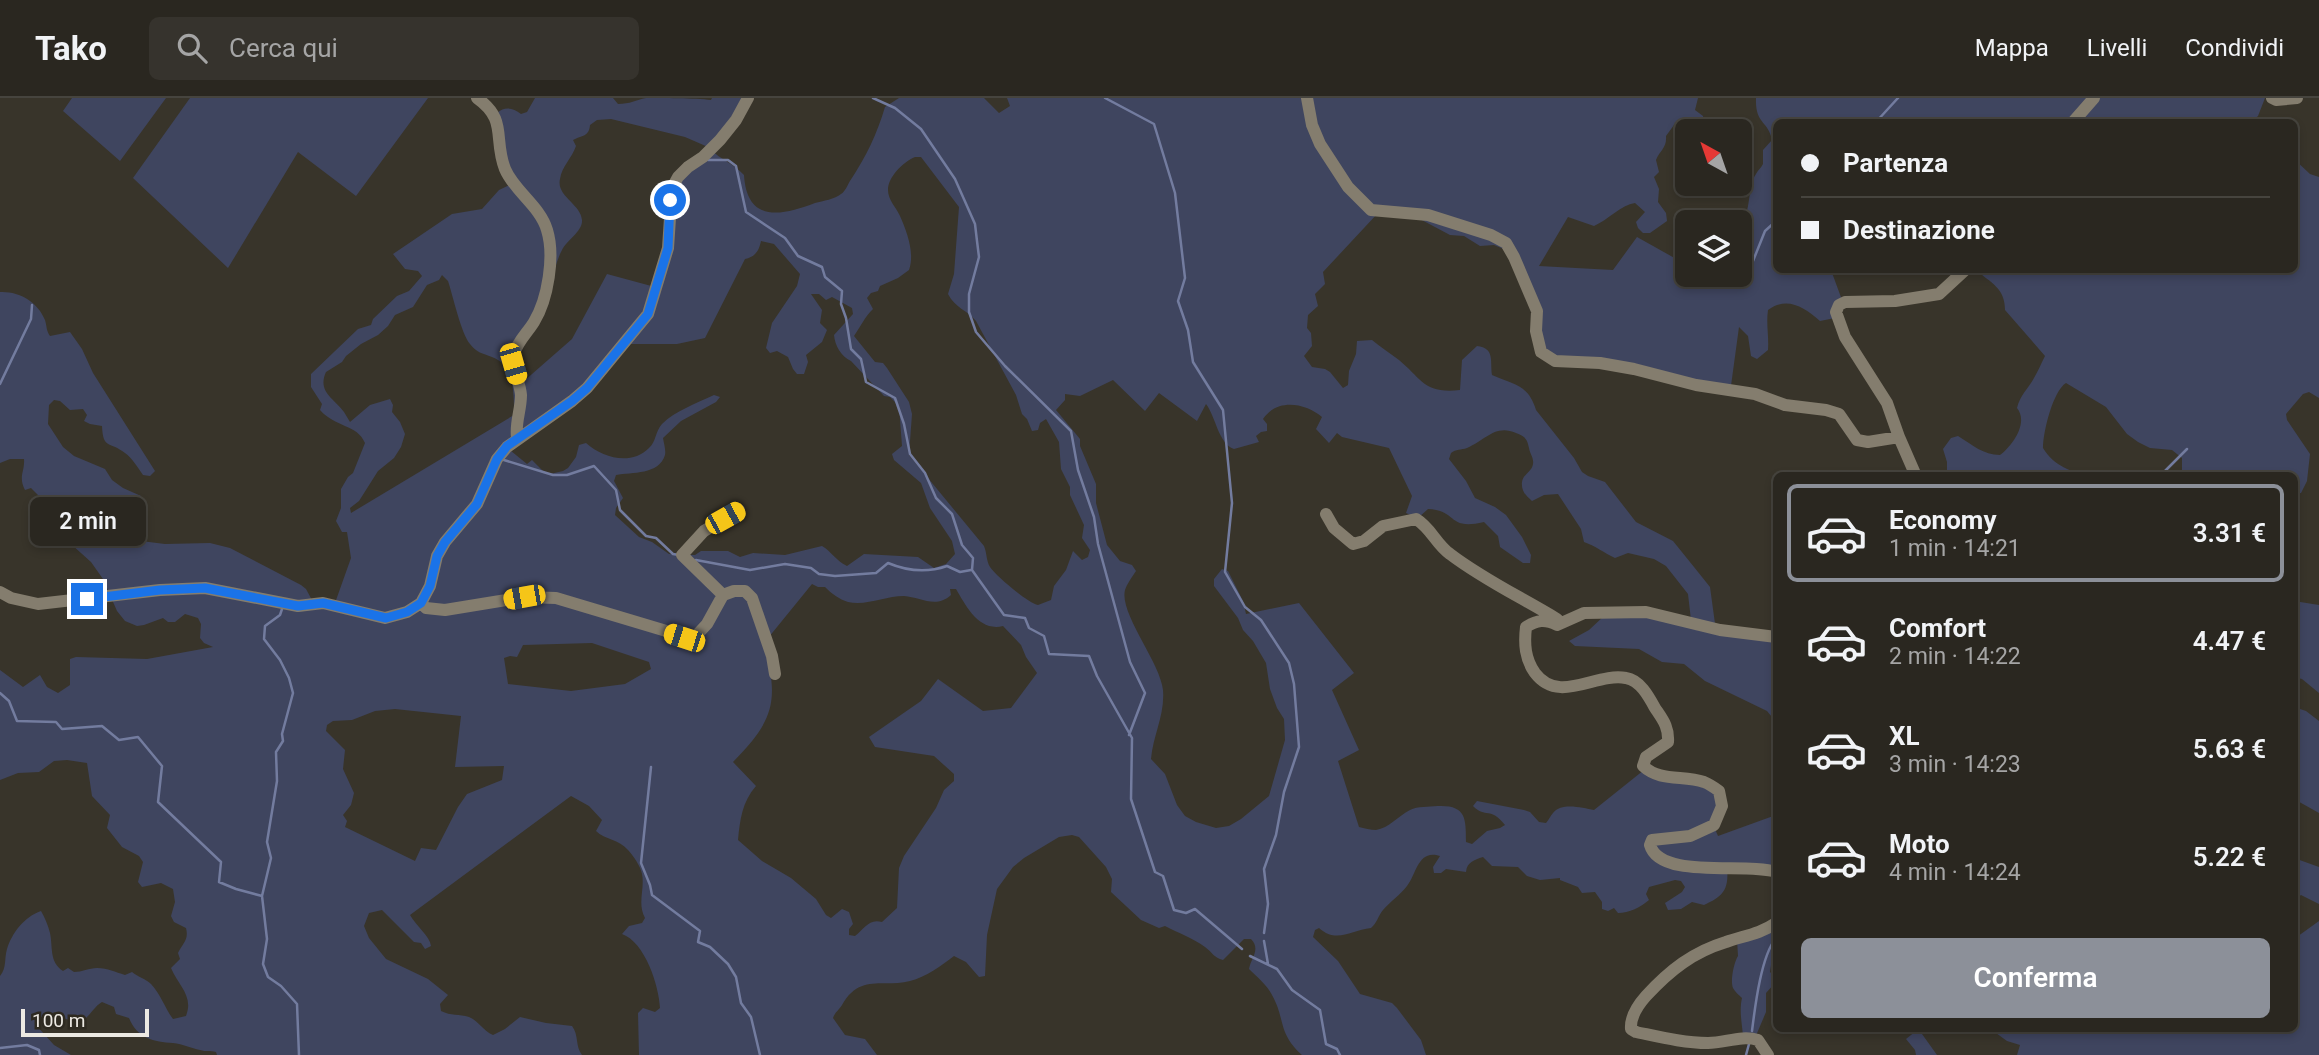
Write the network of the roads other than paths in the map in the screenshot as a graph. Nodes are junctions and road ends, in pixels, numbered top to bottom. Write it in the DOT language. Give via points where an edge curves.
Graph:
graph roads {
  1 [pos="477,98"];
  2 [pos="748,98"];
  3 [pos="1307,98"];
  4 [pos="2094,98"];
  5 [pos="2272,98"];
  6 [pos="2297,98"];
  7 [pos="2076,119"];
  8 [pos="1962,273"];
  9 [pos="517,437"];
  10 [pos="1899,437"];
  11 [pos="1914,472"];
  12 [pos="739,510"];
  13 [pos="1326,514"];
  14 [pos="0,592"];
  15 [pos="723,595"];
  16 [pos="421,603"];
  17 [pos="1563,623"];
  18 [pos="1773,637"];
  19 [pos="775,674"];
  20 [pos="1773,872"];
  21 [pos="1773,925"];
  22 [pos="1768,1055"];
  1 -- 9 [label="street" via="495,115 507,173 547,227 552,254 542,306 513,356 521,393"];
  2 -- 9 [label="street" via="720,140 678,177 672,188 668,248 648,314 587,388"];
  3 -- 10 [label="street" via="1320,144 1360,201 1371,209 1428,215 1506,243 1536,311 1541,352 1555,362 1623,367 1755,394 1785,405 1826,410 1839,414 1857,440"];
  4 -- 7 [label="street"];
  5 -- 6 [label="street"];
  8 -- 10 [label="street" via="1939,294 1845,302 1836,312 1845,337 1887,403"];
  9 -- 16 [label="street" via="497,459 477,504 445,542"];
  10 -- 11 [label="street"];
  12 -- 15 [label="street" via="704,531 682,555"];
  13 -- 17 [label="street" via="1353,544 1383,526 1416,519 1476,573"];
  14 -- 16 [label="street" via="38,604 205,588 298,606 323,603 386,618"];
  15 -- 16 [label="street" via="694,639 556,598 524,597 445,610"];
  15 -- 19 [label="street" via="744,591 752,597"];
  17 -- 18 [label="street" via="1584,613 1646,611 1720,630"];
  17 -- 20 [label="street" via="1547,620 1526,627 1525,654 1539,679 1551,686 1580,687 1629,678 1645,691 1668,729 1668,742 1646,758 1643,766 1650,773 1704,782 1719,791 1722,806 1714,825 1690,836 1652,840 1652,852 1661,860 1694,867"];
  21 -- 22 [label="street" via="1695,953 1666,975 1630,1021 1636,1032 1681,1042 1758,1040"];
}
